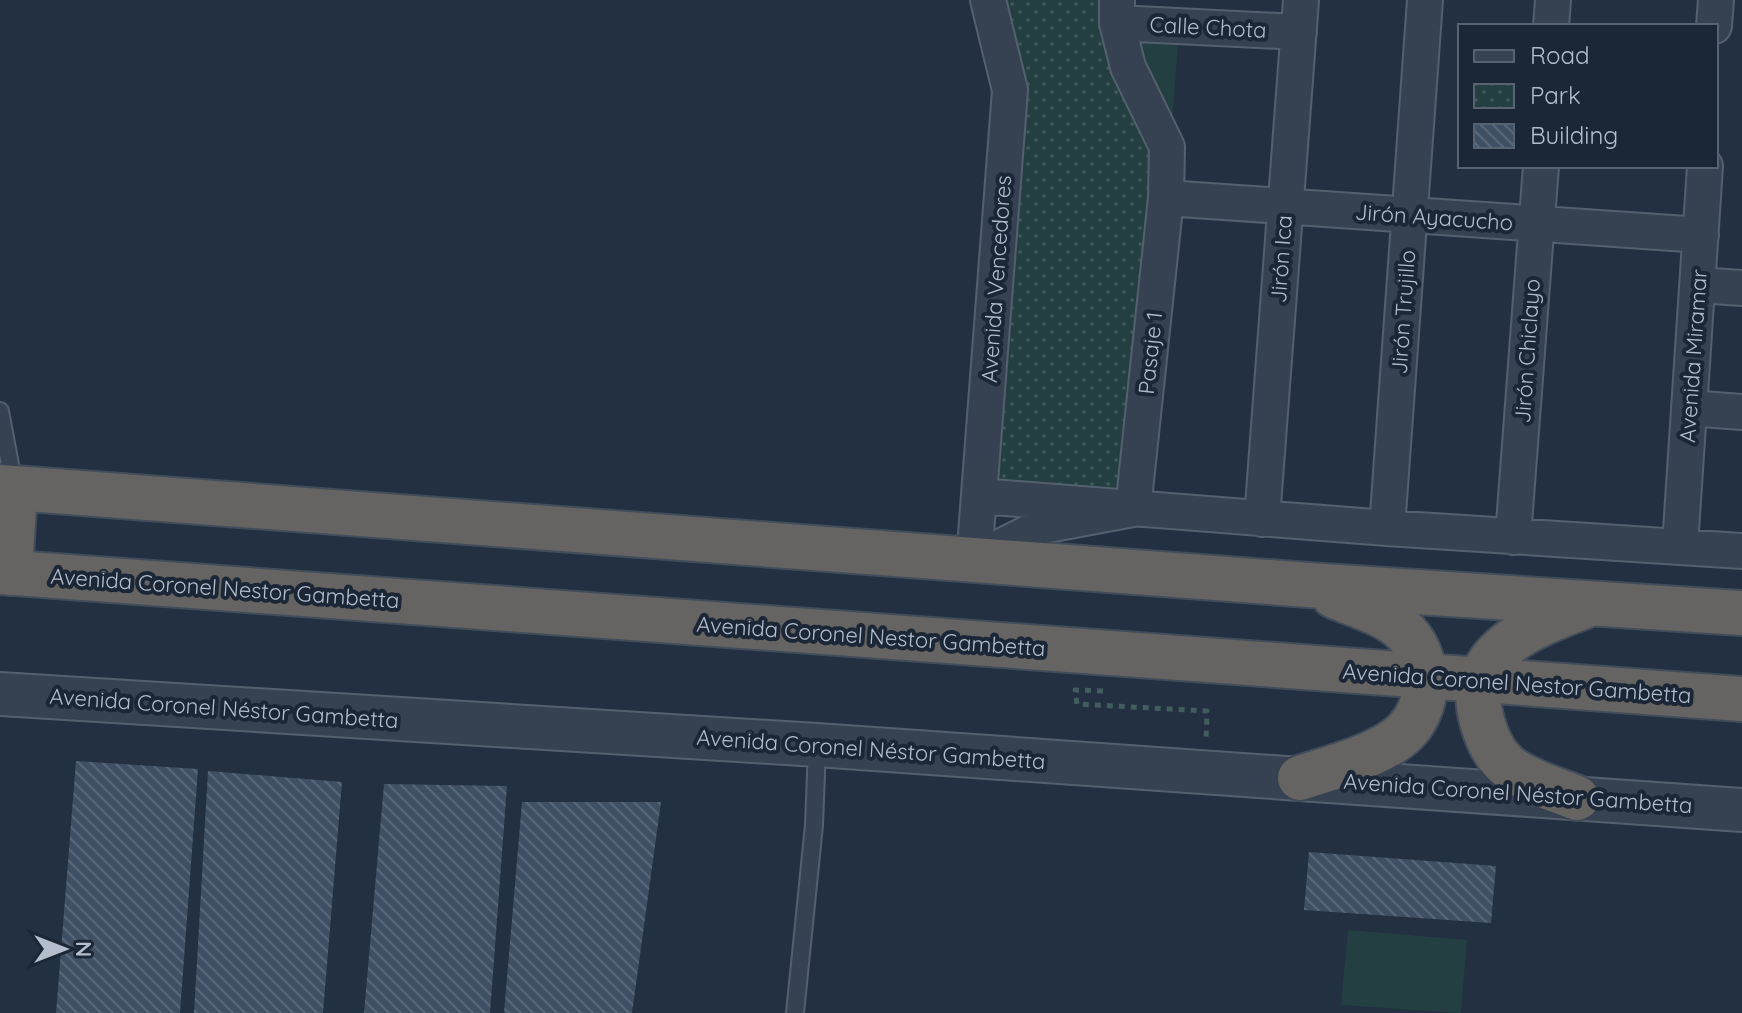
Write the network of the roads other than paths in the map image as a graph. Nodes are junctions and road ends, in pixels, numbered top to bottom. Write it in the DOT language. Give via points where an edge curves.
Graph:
graph roads {
  1 [pos="988,0"];
  2 [pos="1425,0"];
  3 [pos="1553,0"];
  4 [pos="1716,0"];
  5 [pos="1117,12"];
  6 [pos="1300,16"];
  7 [pos="1551,24"];
  8 [pos="1714,24"];
  9 [pos="1541,168"];
  10 [pos="1705,168"];
  11 [pos="1166,198"];
  12 [pos="1285,206"];
  13 [pos="1410,215"];
  14 [pos="1536,224"];
  15 [pos="1701,235"];
  16 [pos="1698,285"];
  17 [pos="1742,288"];
  18 [pos="1689,408"];
  19 [pos="0,411"];
  20 [pos="1742,412"];
  21 [pos="7,488"];
  22 [pos="979,496"];
  23 [pos="1133,509"];
  24 [pos="1262,519"];
  25 [pos="1387,528"];
  26 [pos="1513,537"];
  27 [pos="1680,546"];
  28 [pos="1742,551"];
  29 [pos="974,560"];
  30 [pos="5,572"];
  31 [pos="1308,585"];
  32 [pos="1597,603"];
  33 [pos="1742,613"];
  34 [pos="1425,676"];
  35 [pos="1481,680"];
  36 [pos="0,694"];
  37 [pos="1742,699"];
  38 [pos="817,745"];
  39 [pos="1300,778"];
  40 [pos="1577,798"];
  41 [pos="1742,810"];
  42 [pos="795,1013"];
  1 -- 22 [label="street, Avenida Vencedores" via="1010,90"];
  2 -- 13 [label="street, Jirón Trujillo"];
  3 -- 7 [label="street"];
  4 -- 8 [label="street"];
  5 -- 6 [label="street, Calle Chota"];
  5 -- 11 [label="street, Pasaje 1" via="1128,67 1167,147"];
  6 -- 12 [label="street, Jirón Ica"];
  9 -- 14 [label="street, Jirón Chiclayo"];
  10 -- 15 [label="street, Avenida Miramar"];
  11 -- 12 [label="street, Jirón Ayacucho"];
  11 -- 23 [label="street, Pasaje 1"];
  12 -- 13 [label="street, Jirón Ayacucho"];
  12 -- 24 [label="street, Jirón Ica"];
  13 -- 14 [label="street, Jirón Ayacucho"];
  13 -- 25 [label="street, Jirón Trujillo"];
  14 -- 15 [label="street, Jirón Ayacucho"];
  14 -- 26 [label="street, Jirón Chiclayo"];
  15 -- 16 [label="street, Avenida Miramar"];
  16 -- 17 [label="street"];
  16 -- 18 [label="street, Avenida Miramar"];
  18 -- 20 [label="street"];
  18 -- 27 [label="street, Avenida Miramar"];
  19 -- 21 [label="lane"];
  21 -- 29 [label="highway"];
  21 -- 30 [label="highway"];
  22 -- 23 [label="street"];
  22 -- 29 [label="street, Avenida Vencedores"];
  23 -- 24 [label="street"];
  23 -- 29 [label="street" via="1042,526"];
  24 -- 25 [label="street"];
  25 -- 26 [label="street"];
  26 -- 27 [label="street"];
  27 -- 28 [label="street"];
  29 -- 31 [label="highway"];
  30 -- 34 [label="highway, Avenida Coronel Nestor Gambetta"];
  31 -- 32 [label="highway"];
  31 -- 34 [label="highway" via="1402,629 1420,654"];
  32 -- 33 [label="highway"];
  32 -- 35 [label="highway" via="1513,637 1492,658"];
  34 -- 35 [label="highway, Avenida Coronel Nestor Gambetta"];
  34 -- 39 [label="highway" via="1423,701 1407,730 1380,748"];
  35 -- 37 [label="highway, Avenida Coronel Nestor Gambetta"];
  35 -- 40 [label="highway" via="1478,709 1488,742 1508,767"];
  36 -- 38 [label="street, Avenida Coronel Néstor Gambetta"];
  38 -- 39 [label="street, Avenida Coronel Néstor Gambetta"];
  38 -- 42 [label="lane"];
  39 -- 40 [label="street, Avenida Coronel Néstor Gambetta"];
  40 -- 41 [label="street, Avenida Coronel Néstor Gambetta"];
}
